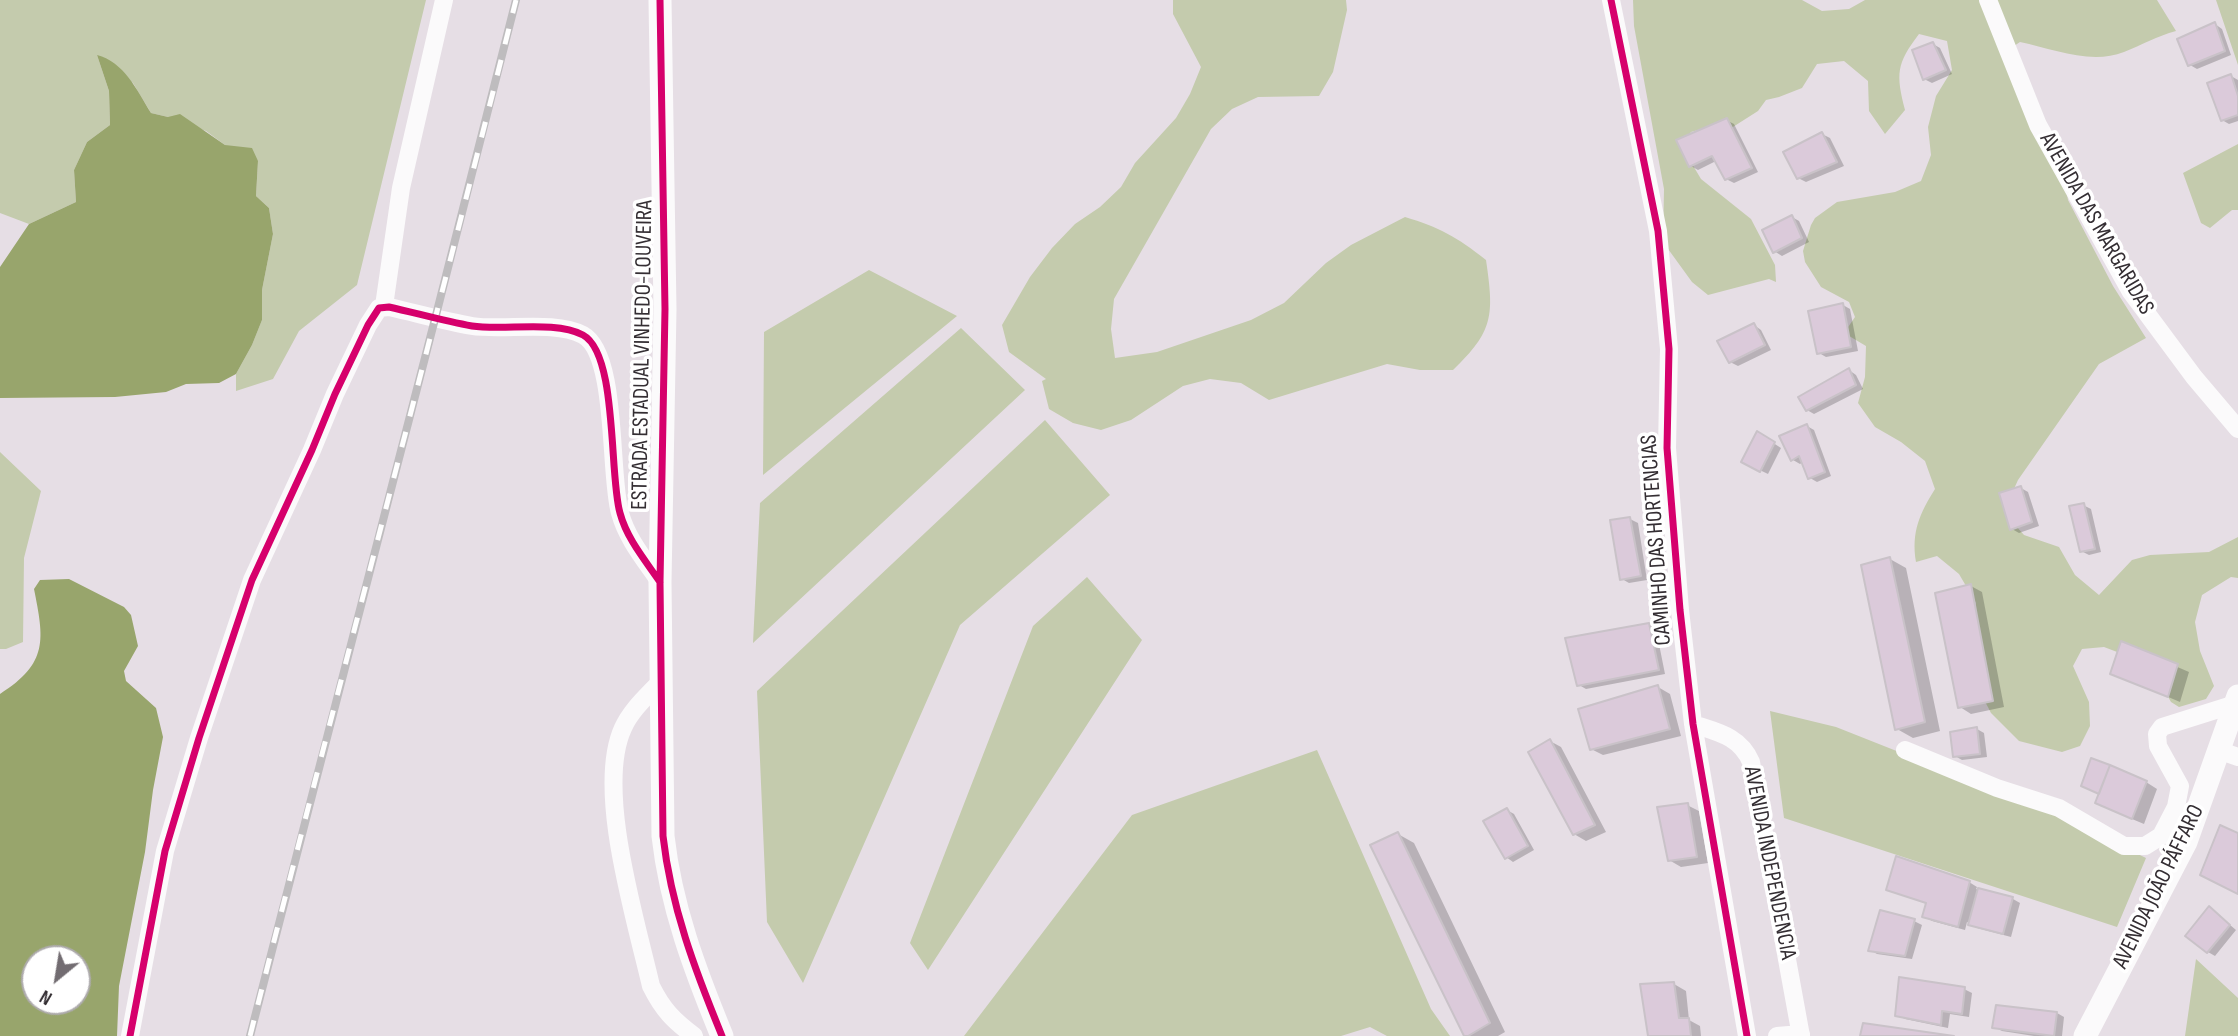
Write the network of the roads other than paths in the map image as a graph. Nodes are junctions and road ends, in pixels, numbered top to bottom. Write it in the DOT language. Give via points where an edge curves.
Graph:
graph roads {
  1 [pos="444,0"];
  2 [pos="660,0"];
  3 [pos="1611,0"];
  4 [pos="1987,0"];
  5 [pos="384,306"];
  6 [pos="2238,429"];
  7 [pos="660,582"];
  8 [pos="660,682"];
  9 [pos="2236,700"];
  10 [pos="1693,724"];
  11 [pos="1905,750"];
  12 [pos="2228,753"];
  13 [pos="1801,1035"];
  14 [pos="130,1036"];
  15 [pos="694,1036"];
  16 [pos="722,1036"];
  17 [pos="1747,1036"];
  18 [pos="1777,1036"];
  19 [pos="2085,1036"];
  1 -- 5 [label="street" via="401,188"];
  2 -- 7 [label="main road, ESTRADA ESTADUAL VINHEDO-LOUVEIRA" via="665,309"];
  3 -- 10 [label="street, CAMINHO DAS HORTENCIAS" via="1658,231 1669,349 1668,461"];
  4 -- 6 [label="street, AVENIDA DAS MARGARIDAS" via="2038,125 2131,292"];
  5 -- 7 [label="street" via="474,326 552,328 592,342 606,379 625,532"];
  5 -- 14 [label="street" via="368,325 251,580 165,851"];
  7 -- 8 [label="main road, ESTRADA ESTADUAL VINHEDO-LOUVEIRA"];
  8 -- 15 [label="street" via="623,727 617,748 613,778 618,844 650,986 661,1006"];
  8 -- 16 [label="main road, ESTRADA ESTADUAL VINHEDO-LOUVEIRA" via="667,867 691,962"];
  9 -- 11 [label="street" via="2162,727 2157,734 2158,746 2179,786 2176,807 2161,836 2145,846 2124,846 2059,808"];
  9 -- 12 [label="main road, AVENIDA JOÃO PÁFFARO"];
  10 -- 13 [label="street, AVENIDA INDEPENDENCIA" via="1731,737 1751,762"];
  10 -- 17 [label="street, CAMINHO DAS HORTENCIAS"];
  12 -- 19 [label="main road, AVENIDA JOÃO PÁFFARO"];
  13 -- 18 [label="street"];
}
